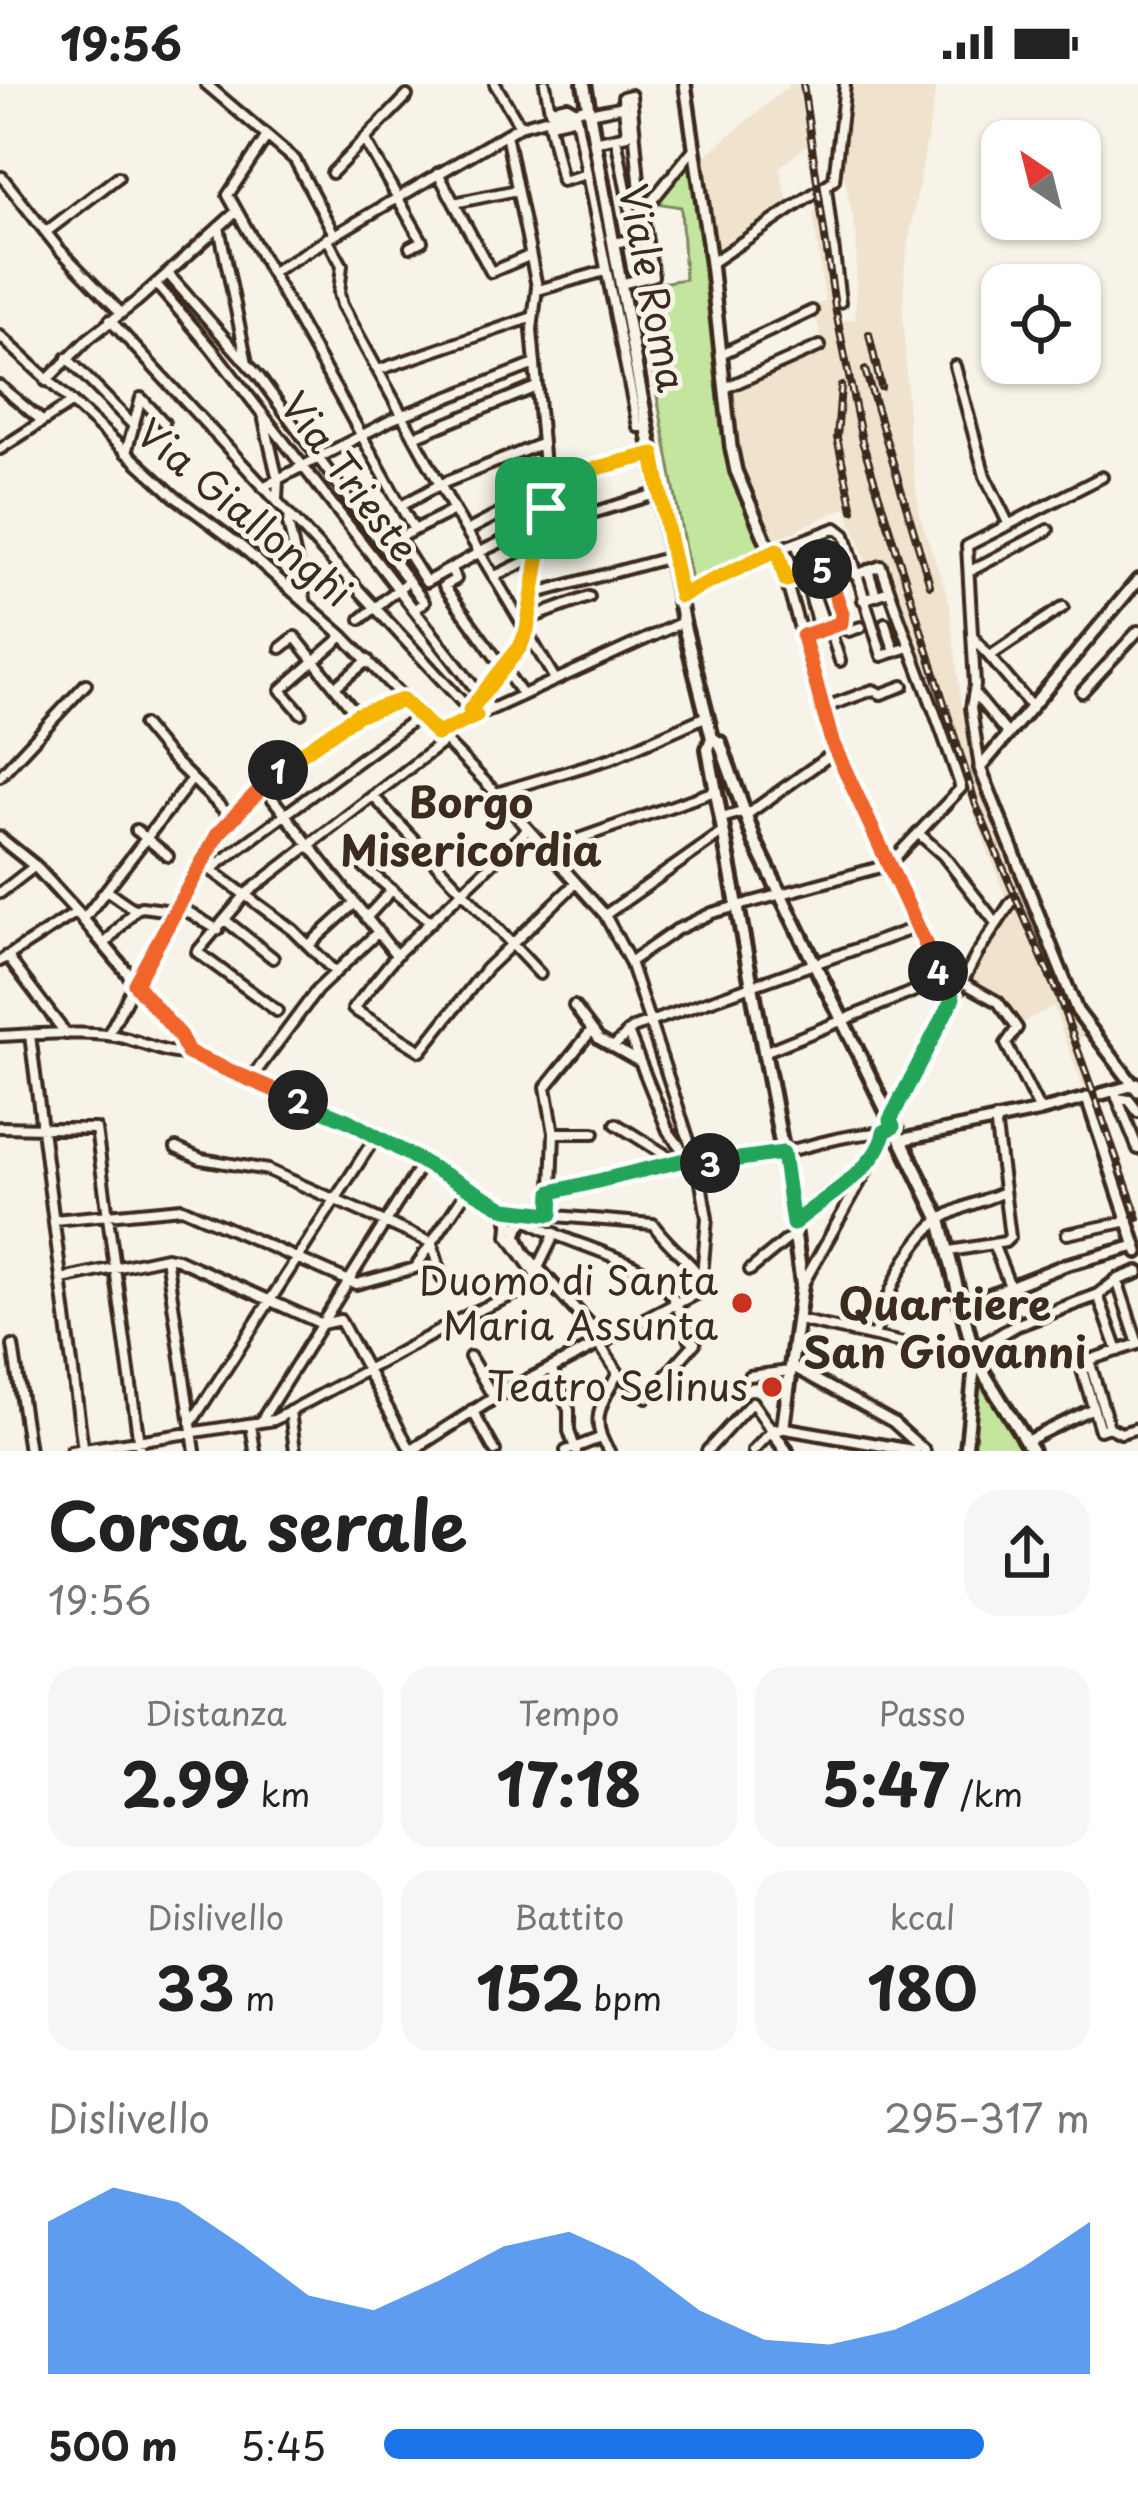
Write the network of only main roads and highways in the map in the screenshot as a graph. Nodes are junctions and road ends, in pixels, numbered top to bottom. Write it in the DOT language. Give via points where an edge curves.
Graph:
graph roads {
  1 [pos="584,84"];
  2 [pos="712,737"];
  3 [pos="1029,1446"];
  4 [pos="786,1451"];
  1 -- 2 [label="main road, Viale Roma" via="683,622"];
  2 -- 3 [label="main road" via="940,1220 974,1354"];
  2 -- 4 [label="main road" via="807,1279 777,1430"];
}
